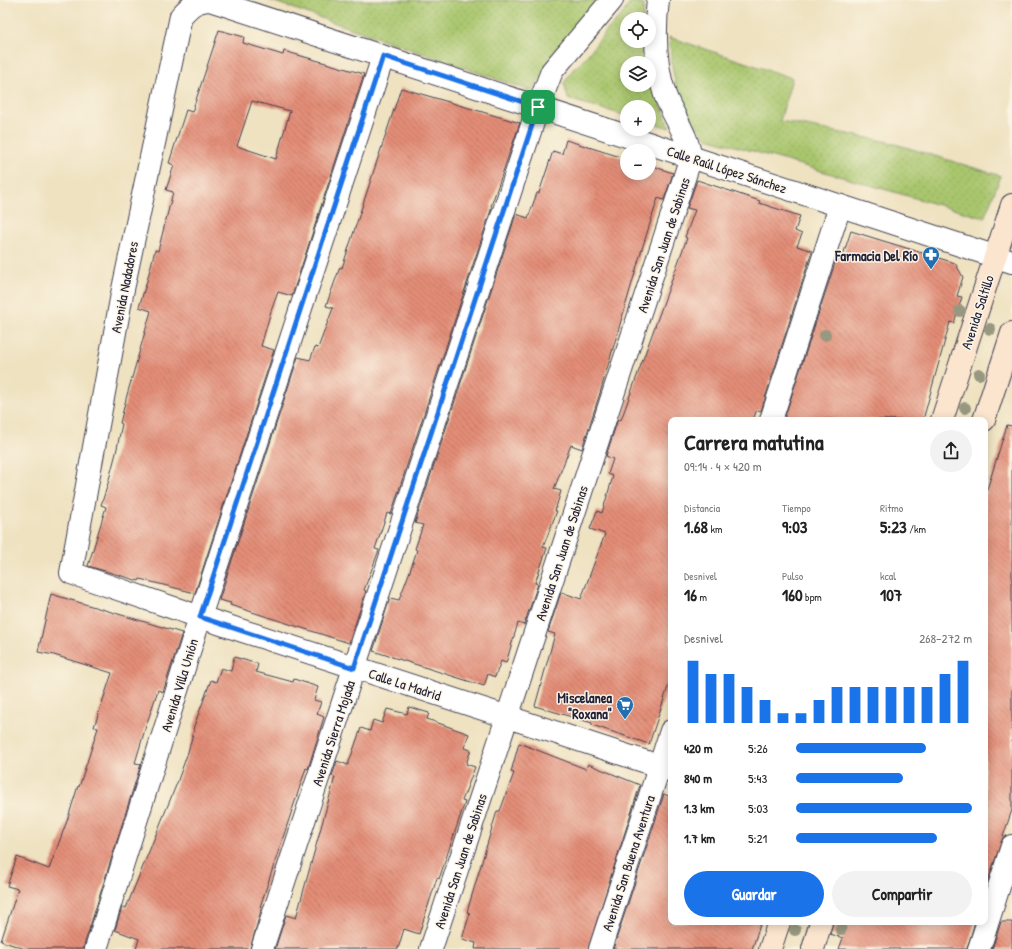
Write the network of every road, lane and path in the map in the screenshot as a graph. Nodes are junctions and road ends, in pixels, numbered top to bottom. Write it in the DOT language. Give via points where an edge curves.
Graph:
graph roads {
  1 [pos="612,0"];
  2 [pos="658,0"];
  3 [pos="190,6"];
  4 [pos="383,56"];
  5 [pos="538,107"];
  6 [pos="692,158"];
  7 [pos="1012,205"];
  8 [pos="840,206"];
  9 [pos="1003,259"];
  10 [pos="1012,333"];
  11 [pos="772,417"];
  12 [pos="943,417"];
  13 [pos="985,417"];
  14 [pos="71,573"];
  15 [pos="200,617"];
  16 [pos="354,668"];
  17 [pos="508,717"];
  18 [pos="668,750"];
  19 [pos="665,768"];
  20 [pos="1012,846"];
  21 [pos="1000,877"];
  22 [pos="988,918"];
  23 [pos="778,925"];
  24 [pos="820,925"];
  25 [pos="986,925"];
  26 [pos="96,949"];
  27 [pos="262,949"];
  28 [pos="431,949"];
  29 [pos="600,949"];
  30 [pos="770,949"];
  31 [pos="812,949"];
  32 [pos="979,949"];
  1 -- 5 [label="street, Avenida Sierra Mojada" via="552,71"];
  2 -- 6 [label="street" via="655,48 659,73 665,96"];
  3 -- 4 [label="street, Calle Raúl López Sánchez" via="210,0"];
  3 -- 14 [label="street, Avenida Nadadores" via="181,16 122,294"];
  4 -- 5 [label="street, Calle Raúl López Sánchez"];
  4 -- 15 [label="street, Avenida Villa Unión"];
  5 -- 6 [label="street, Calle Raúl López Sánchez"];
  5 -- 16 [label="street, Avenida Sierra Mojada"];
  6 -- 8 [label="street, Calle Raúl López Sánchez"];
  6 -- 17 [label="street, Avenida San Juan de Sabinas"];
  7 -- 9 [label="street, Avenida Saltillo"];
  8 -- 9 [label="street, Calle Raúl López Sánchez"];
  8 -- 11 [label="street"];
  9 -- 12 [label="street, Avenida Saltillo"];
  10 -- 13 [label="street"];
  14 -- 15 [label="street, Calle La Madrid"];
  15 -- 16 [label="street, Calle La Madrid"];
  15 -- 26 [label="street, Avenida Villa Unión"];
  16 -- 17 [label="street, Calle La Madrid"];
  16 -- 27 [label="street, Avenida Sierra Mojada"];
  17 -- 19 [label="street, Calle La Madrid"];
  17 -- 28 [label="street, Avenida San Juan de Sabinas"];
  18 -- 19 [label="street, Avenida San Buena Aventura"];
  19 -- 29 [label="street, Avenida San Buena Aventura"];
  20 -- 21 [label="street"];
  21 -- 22 [label="street"];
  23 -- 30 [label="street"];
  24 -- 31 [label="street"];
  25 -- 32 [label="street"];
}
